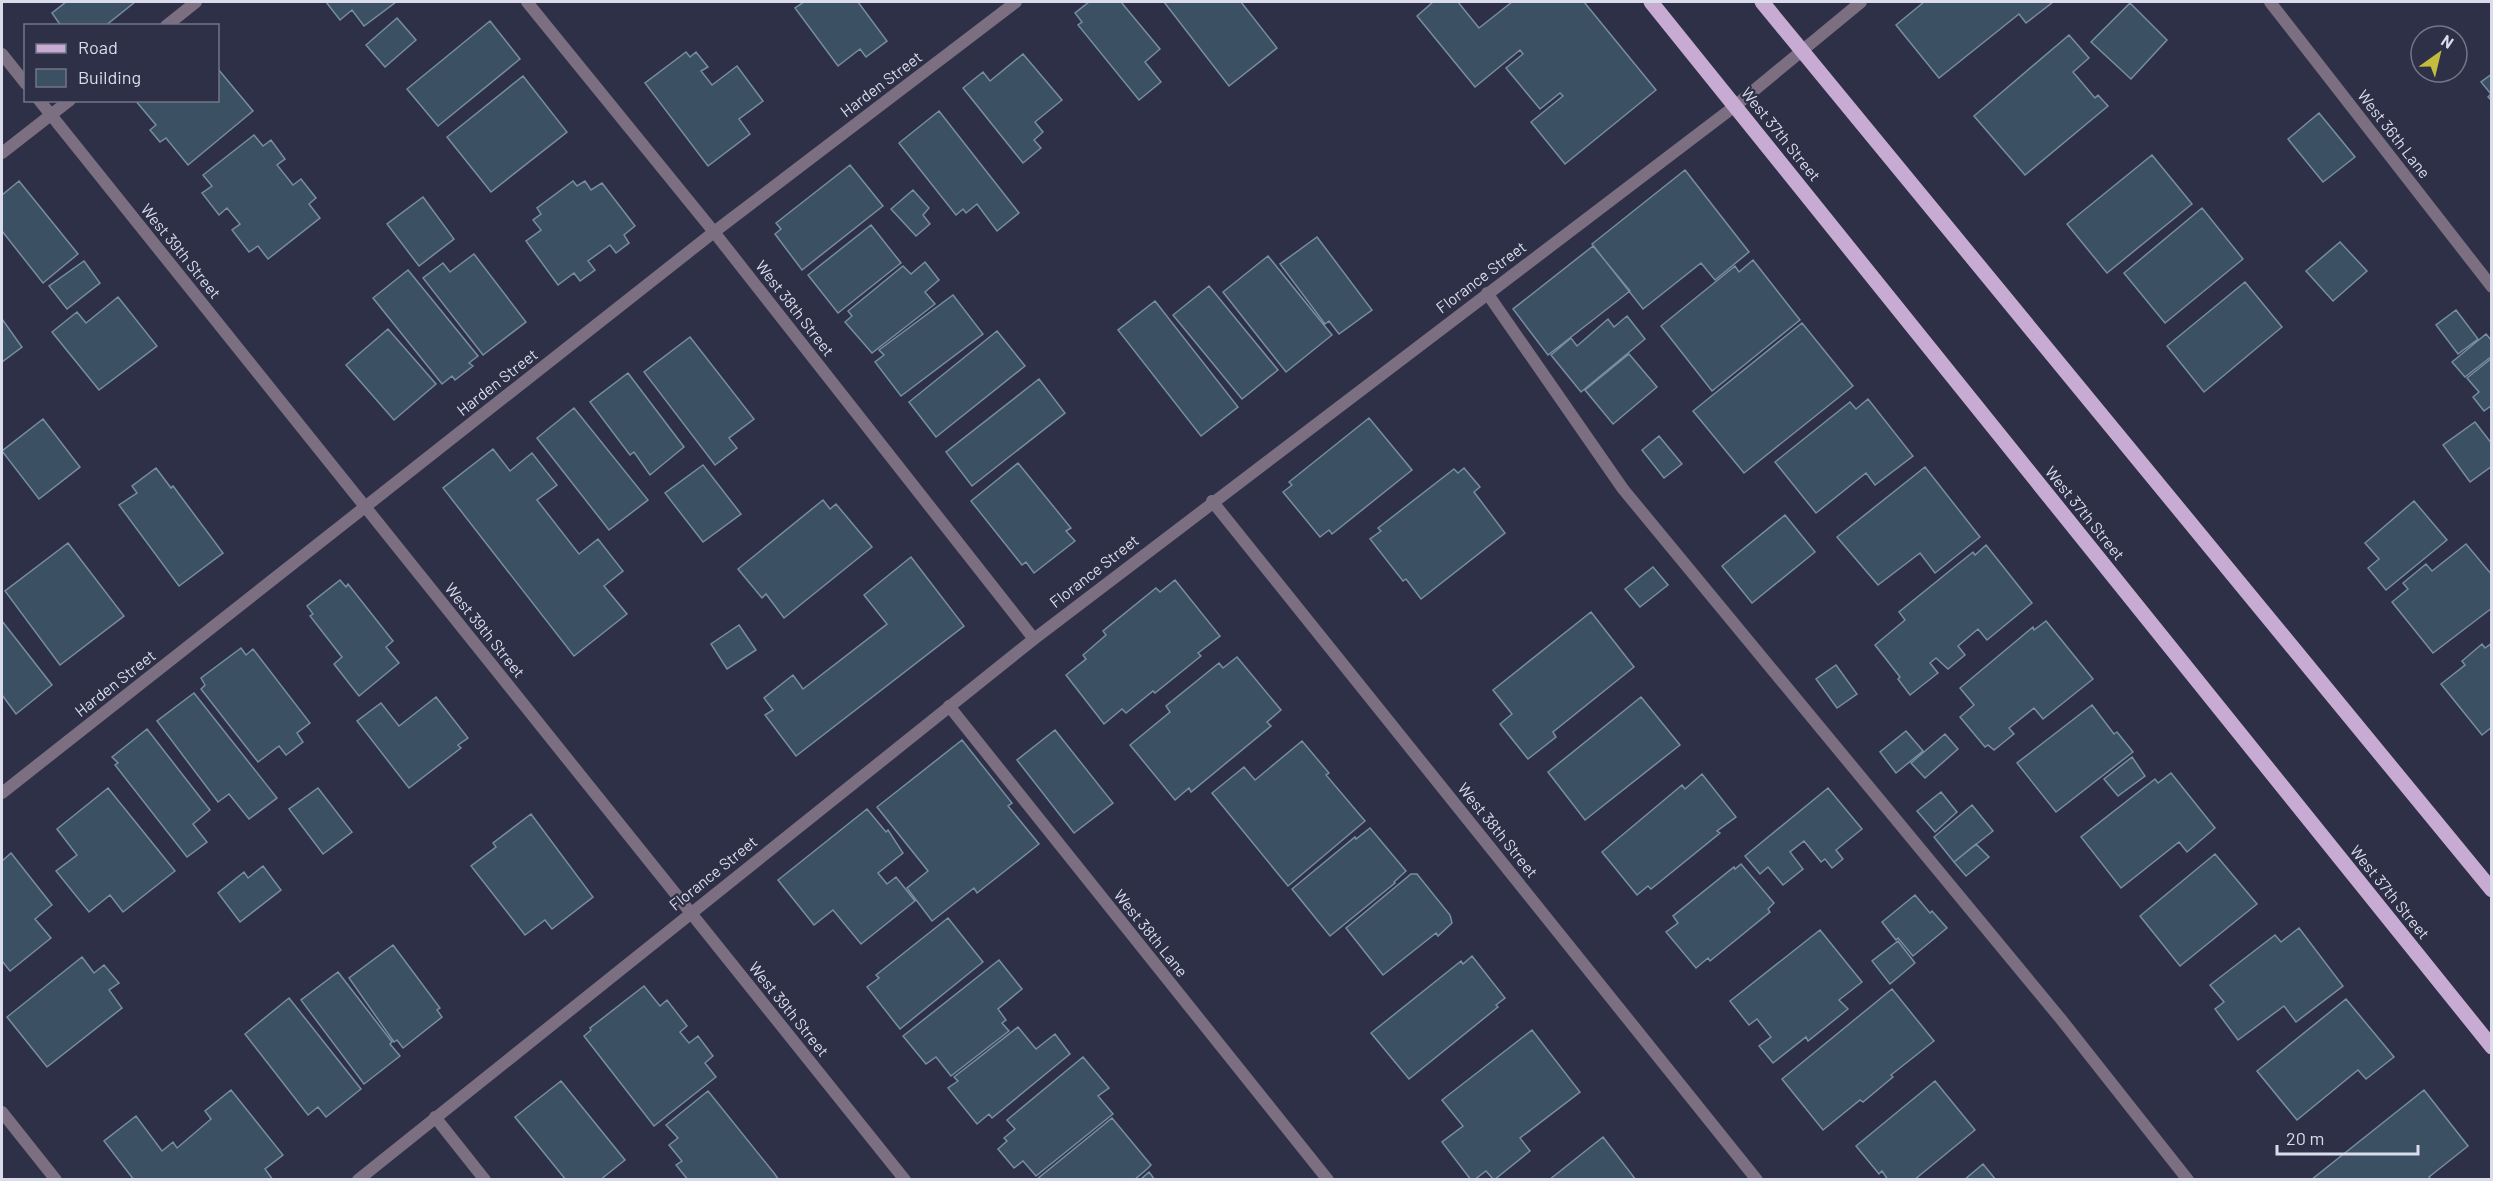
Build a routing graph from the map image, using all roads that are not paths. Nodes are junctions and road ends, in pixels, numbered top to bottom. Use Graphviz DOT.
graph roads {
  1 [pos="196,2"];
  2 [pos="527,2"];
  3 [pos="1016,2"];
  4 [pos="1651,2"];
  5 [pos="1762,2"];
  6 [pos="1861,2"];
  7 [pos="2270,2"];
  8 [pos="168,24"];
  9 [pos="1802,51"];
  10 [pos="2,54"];
  11 [pos="24,82"];
  12 [pos="40,102"];
  13 [pos="68,102"];
  14 [pos="1735,106"];
  15 [pos="51,116"];
  16 [pos="2,153"];
  17 [pos="714,232"];
  18 [pos="2492,287"];
  19 [pos="1487,293"];
  20 [pos="1212,501"];
  21 [pos="365,507"];
  22 [pos="1034,639"];
  23 [pos="949,706"];
  24 [pos="2,794"];
  25 [pos="2492,890"];
  26 [pos="690,912"];
  27 [pos="2492,1047"];
  28 [pos="2,1112"];
  29 [pos="435,1117"];
  30 [pos="56,1179"];
  31 [pos="358,1179"];
  32 [pos="485,1179"];
  33 [pos="905,1179"];
  34 [pos="1328,1179"];
  35 [pos="1757,1179"];
  36 [pos="2188,1179"];
  1 -- 8 [label="street"];
  2 -- 17 [label="street, West 38th Street"];
  3 -- 17 [label="street, Harden Street"];
  4 -- 14 [label="main road, West 37th Street"];
  5 -- 9 [label="main road"];
  6 -- 9 [label="street, Florance Street"];
  7 -- 18 [label="street, West 36th Lane"];
  9 -- 14 [label="street, Florance Street"];
  9 -- 25 [label="main road"];
  10 -- 11 [label="street"];
  12 -- 15 [label="street, West 39th Street"];
  13 -- 15 [label="street"];
  14 -- 19 [label="street, Florance Street"];
  14 -- 27 [label="main road, West 37th Street"];
  15 -- 16 [label="street"];
  15 -- 21 [label="street, West 39th Street"];
  17 -- 21 [label="street, Harden Street"];
  17 -- 22 [label="street, West 38th Street"];
  19 -- 20 [label="street, Florance Street"];
  19 -- 36 [label="street"];
  20 -- 22 [label="street, Florance Street"];
  20 -- 35 [label="street, West 38th Street"];
  21 -- 24 [label="street, Harden Street"];
  21 -- 26 [label="street, West 39th Street"];
  22 -- 23 [label="street, Florance Street"];
  23 -- 26 [label="street, Florance Street"];
  23 -- 34 [label="street, West 38th Lane"];
  26 -- 29 [label="street, Florance Street"];
  26 -- 33 [label="street, West 39th Street"];
  28 -- 30 [label="street"];
  29 -- 31 [label="street, Florance Street"];
  29 -- 32 [label="street"];
}
